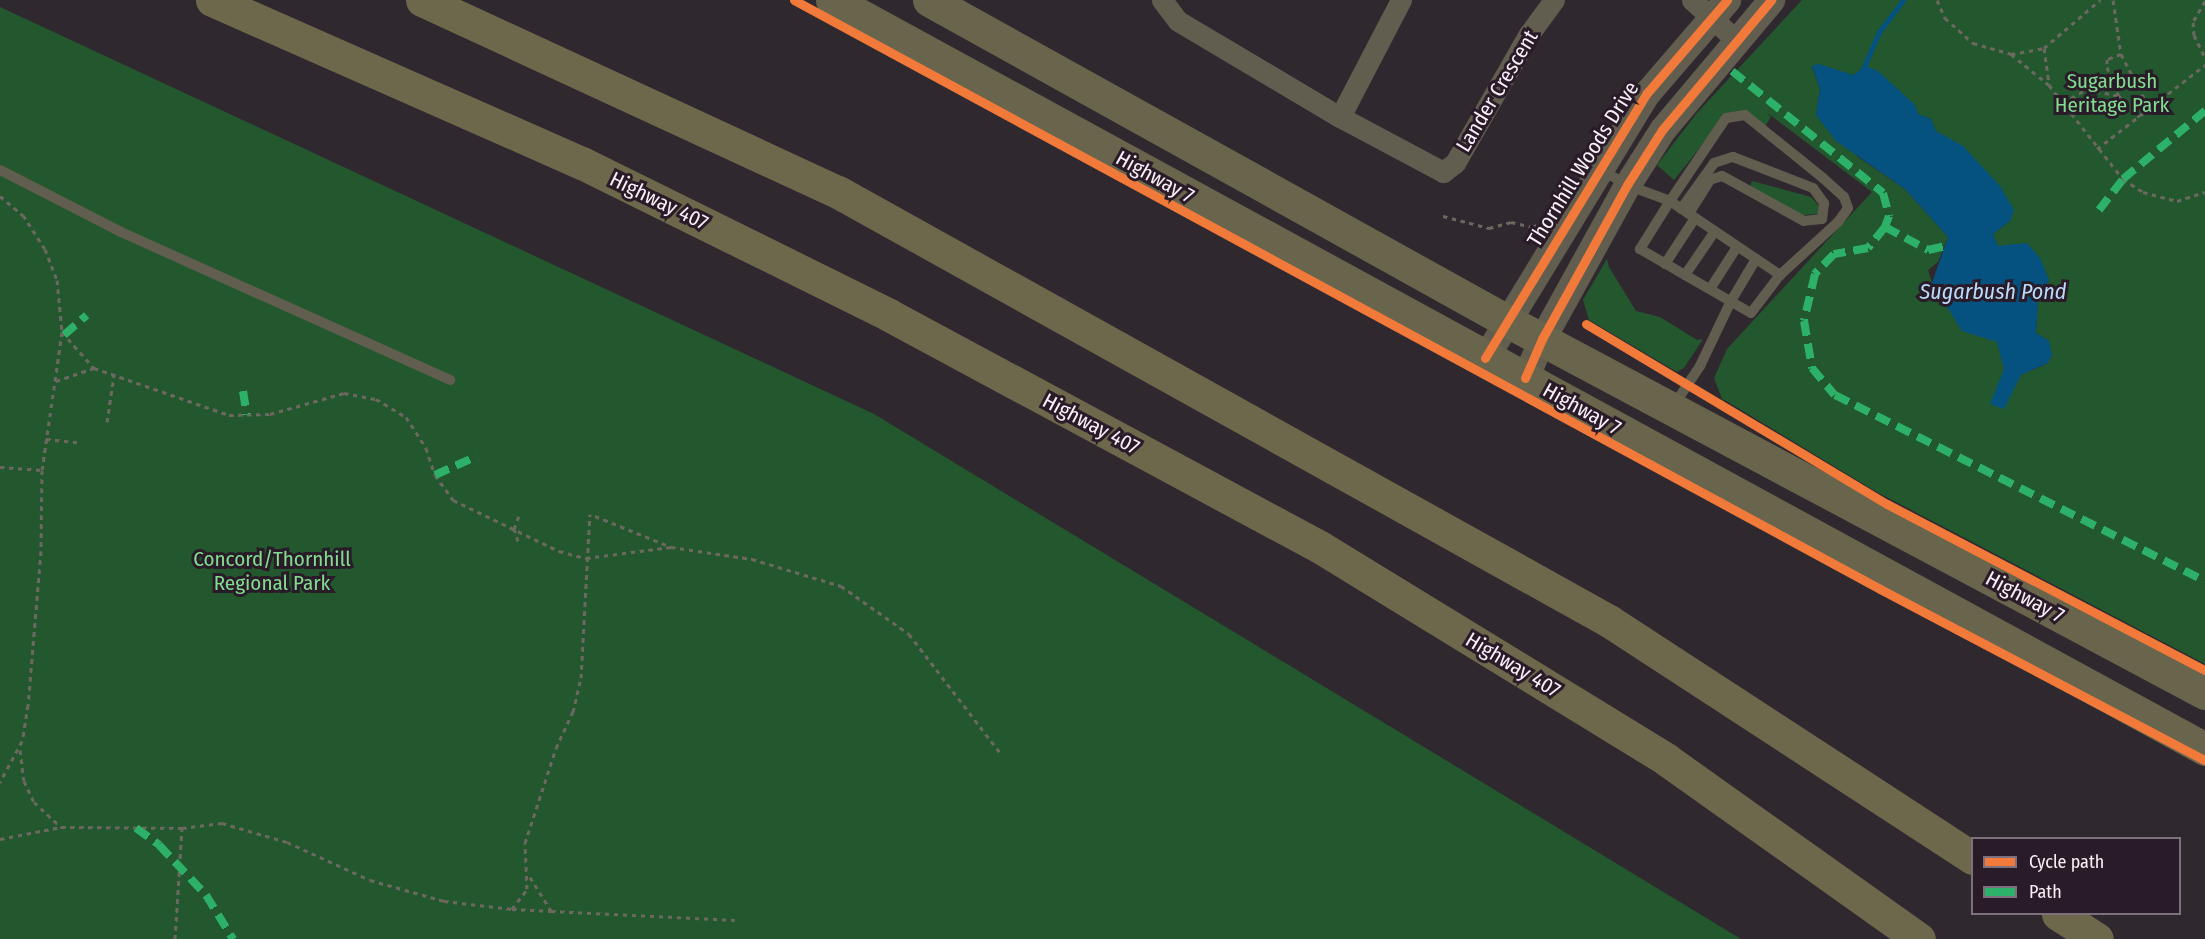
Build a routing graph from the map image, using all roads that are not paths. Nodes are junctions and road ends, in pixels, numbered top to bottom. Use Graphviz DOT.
graph roads {
  1 [pos="212,0"];
  2 [pos="422,0"];
  3 [pos="832,0"];
  4 [pos="928,0"];
  5 [pos="1162,0"];
  6 [pos="1401,0"];
  7 [pos="1554,0"];
  8 [pos="1771,0"];
  9 [pos="1710,6"];
  10 [pos="1736,40"];
  11 [pos="1340,117"];
  12 [pos="1599,168"];
  13 [pos="0,170"];
  14 [pos="1627,185"];
  15 [pos="1670,201"];
  16 [pos="1688,214"];
  17 [pos="1715,231"];
  18 [pos="1737,247"];
  19 [pos="1756,259"];
  20 [pos="1665,264"];
  21 [pos="1686,275"];
  22 [pos="1780,275"];
  23 [pos="1710,289"];
  24 [pos="1731,301"];
  25 [pos="1508,321"];
  26 [pos="1542,339"];
  27 [pos="1485,358"];
  28 [pos="1525,378"];
  29 [pos="450,380"];
  30 [pos="1672,408"];
  31 [pos="2205,693"];
  32 [pos="2205,749"];
  33 [pos="1971,857"];
  34 [pos="2060,915"];
  35 [pos="1910,934"];
  36 [pos="2097,939"];
  1 -- 35 [label="highway, Highway 407"];
  2 -- 33 [label="highway"];
  3 -- 27 [label="main road, Highway 7"];
  4 -- 25 [label="main road, Highway 7"];
  5 -- 11 [label="street, Lander Crescent"];
  6 -- 11 [label="street"];
  7 -- 11 [label="street, Lander Crescent"];
  8 -- 10 [label="street"];
  9 -- 10 [label="street"];
  9 -- 12 [label="street, Thornhill Woods Drive"];
  10 -- 14 [label="street"];
  12 -- 14 [label="lane"];
  12 -- 25 [label="street, Thornhill Woods Drive"];
  13 -- 29 [label="lane"];
  14 -- 15 [label="lane"];
  14 -- 26 [label="street"];
  15 -- 16 [label="lane"];
  15 -- 20 [label="lane"];
  15 -- 22 [label="lane"];
  16 -- 16 [label="lane"];
  16 -- 17 [label="lane"];
  16 -- 20 [label="lane"];
  17 -- 18 [label="lane"];
  17 -- 21 [label="lane"];
  18 -- 19 [label="lane"];
  18 -- 23 [label="lane"];
  19 -- 22 [label="lane"];
  19 -- 24 [label="lane"];
  20 -- 21 [label="lane"];
  21 -- 23 [label="lane"];
  22 -- 24 [label="lane"];
  23 -- 24 [label="lane"];
  24 -- 30 [label="lane"];
  25 -- 26 [label="main road, Highway 7"];
  25 -- 27 [label="street, Thornhill Woods Drive"];
  26 -- 28 [label="street"];
  26 -- 30 [label="main road, Highway 7"];
  27 -- 28 [label="main road, Highway 7"];
  28 -- 32 [label="main road, Highway 7"];
  30 -- 31 [label="main road, Highway 7"];
  34 -- 36 [label="highway"];
}
